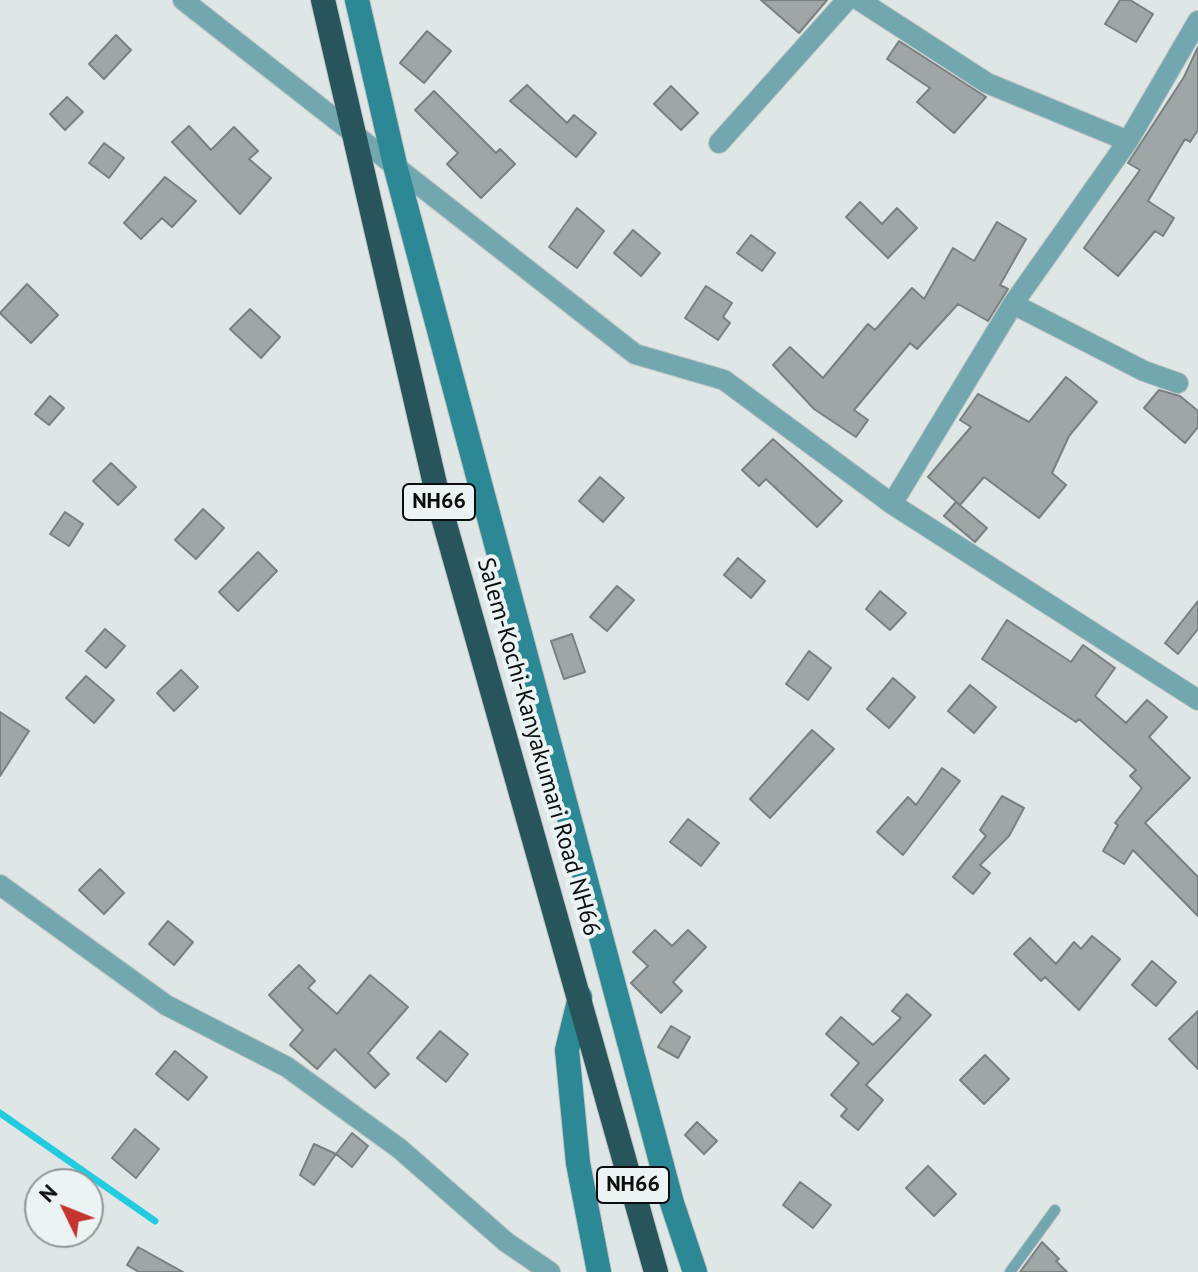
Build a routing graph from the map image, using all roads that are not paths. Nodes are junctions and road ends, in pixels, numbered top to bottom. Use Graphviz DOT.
graph roads {
  1 [pos="183,0"];
  2 [pos="323,0"];
  3 [pos="357,0"];
  4 [pos="847,0"];
  5 [pos="859,0"];
  6 [pos="1198,21"];
  7 [pos="353,136"];
  8 [pos="1128,141"];
  9 [pos="719,143"];
  10 [pos="396,169"];
  11 [pos="1013,304"];
  12 [pos="1178,383"];
  13 [pos="892,504"];
  14 [pos="1198,700"];
  15 [pos="0,885"];
  16 [pos="580,997"];
  17 [pos="1055,1210"];
  18 [pos="550,1272"];
  19 [pos="599,1272"];
  20 [pos="656,1272"];
  21 [pos="695,1272"];
  22 [pos="1010,1272"];
  1 -- 7 [label="street"];
  2 -- 7 [label="highway, Salem-Kochi-Kanyakumari Road NH66 / NH66"];
  3 -- 10 [label="street"];
  4 -- 9 [label="street"];
  5 -- 8 [label="street"];
  6 -- 8 [label="street"];
  7 -- 10 [label="street"];
  7 -- 16 [label="highway, Salem-Kochi-Kanyakumari Road NH66 / NH66"];
  8 -- 11 [label="street"];
  10 -- 13 [label="street"];
  10 -- 21 [label="street"];
  11 -- 12 [label="street"];
  11 -- 13 [label="street"];
  13 -- 14 [label="street"];
  15 -- 18 [label="street"];
  16 -- 19 [label="street"];
  16 -- 20 [label="highway, Salem-Kochi-Kanyakumari Road NH66 / NH66"];
  17 -- 22 [label="lane"];
}
